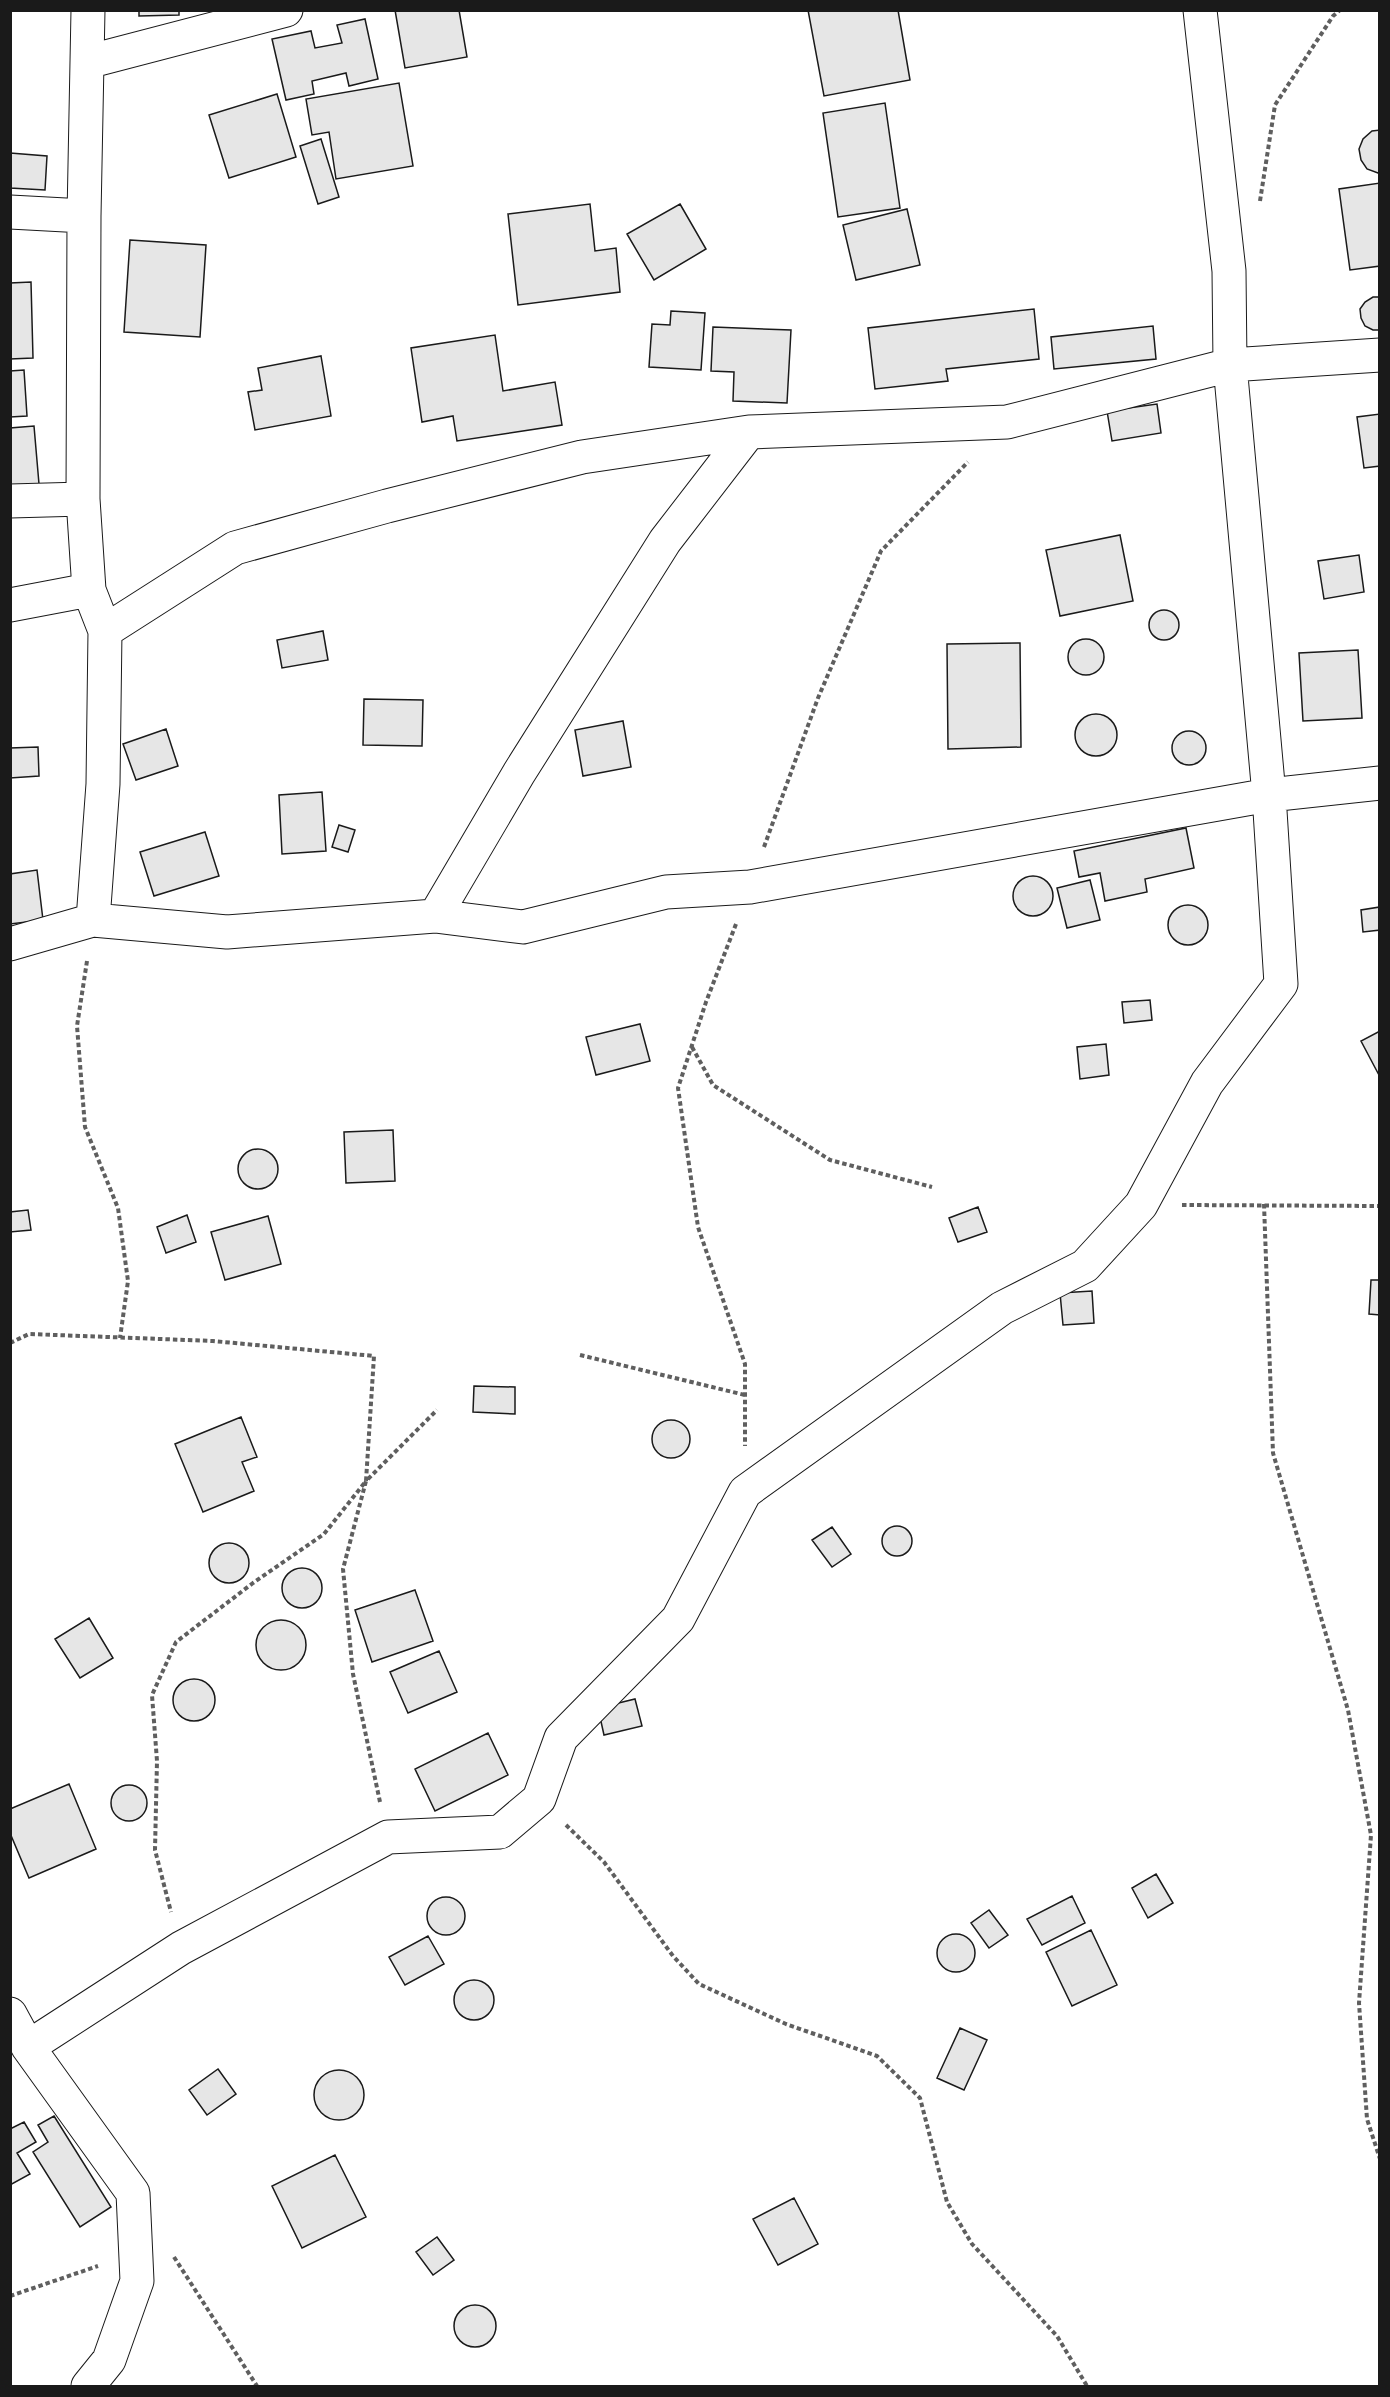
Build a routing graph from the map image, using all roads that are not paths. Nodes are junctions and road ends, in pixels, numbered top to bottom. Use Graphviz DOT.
graph roads {
  1 [pos="88,10"];
  2 [pos="286,10"];
  3 [pos="1200,10"];
  4 [pos="87,62"];
  5 [pos="10,212"];
  6 [pos="84,216"];
  7 [pos="1380,355"];
  8 [pos="1230,365"];
  9 [pos="749,432"];
  10 [pos="83,499"];
  11 [pos="10,501"];
  12 [pos="88,590"];
  13 [pos="10,605"];
  14 [pos="105,631"];
  15 [pos="1380,783"];
  16 [pos="1269,795"];
  17 [pos="435,916"];
  18 [pos="93,920"];
  19 [pos="10,944"];
  20 [pos="10,2014"];
  21 [pos="28,2047"];
  22 [pos="88,2386"];
  1 -- 4 [label="street"];
  2 -- 4 [label="street"];
  3 -- 8 [label="street"];
  4 -- 6 [label="street"];
  5 -- 6 [label="street"];
  6 -- 10 [label="street"];
  7 -- 8 [label="street"];
  8 -- 9 [label="street"];
  8 -- 16 [label="street"];
  9 -- 14 [label="street"];
  9 -- 17 [label="street"];
  10 -- 11 [label="street"];
  10 -- 12 [label="street"];
  12 -- 13 [label="street"];
  12 -- 14 [label="street"];
  14 -- 18 [label="street"];
  15 -- 16 [label="street"];
  16 -- 17 [label="street"];
  16 -- 21 [label="street"];
  17 -- 18 [label="street"];
  18 -- 19 [label="street"];
  20 -- 21 [label="street"];
  21 -- 22 [label="street"];
}
